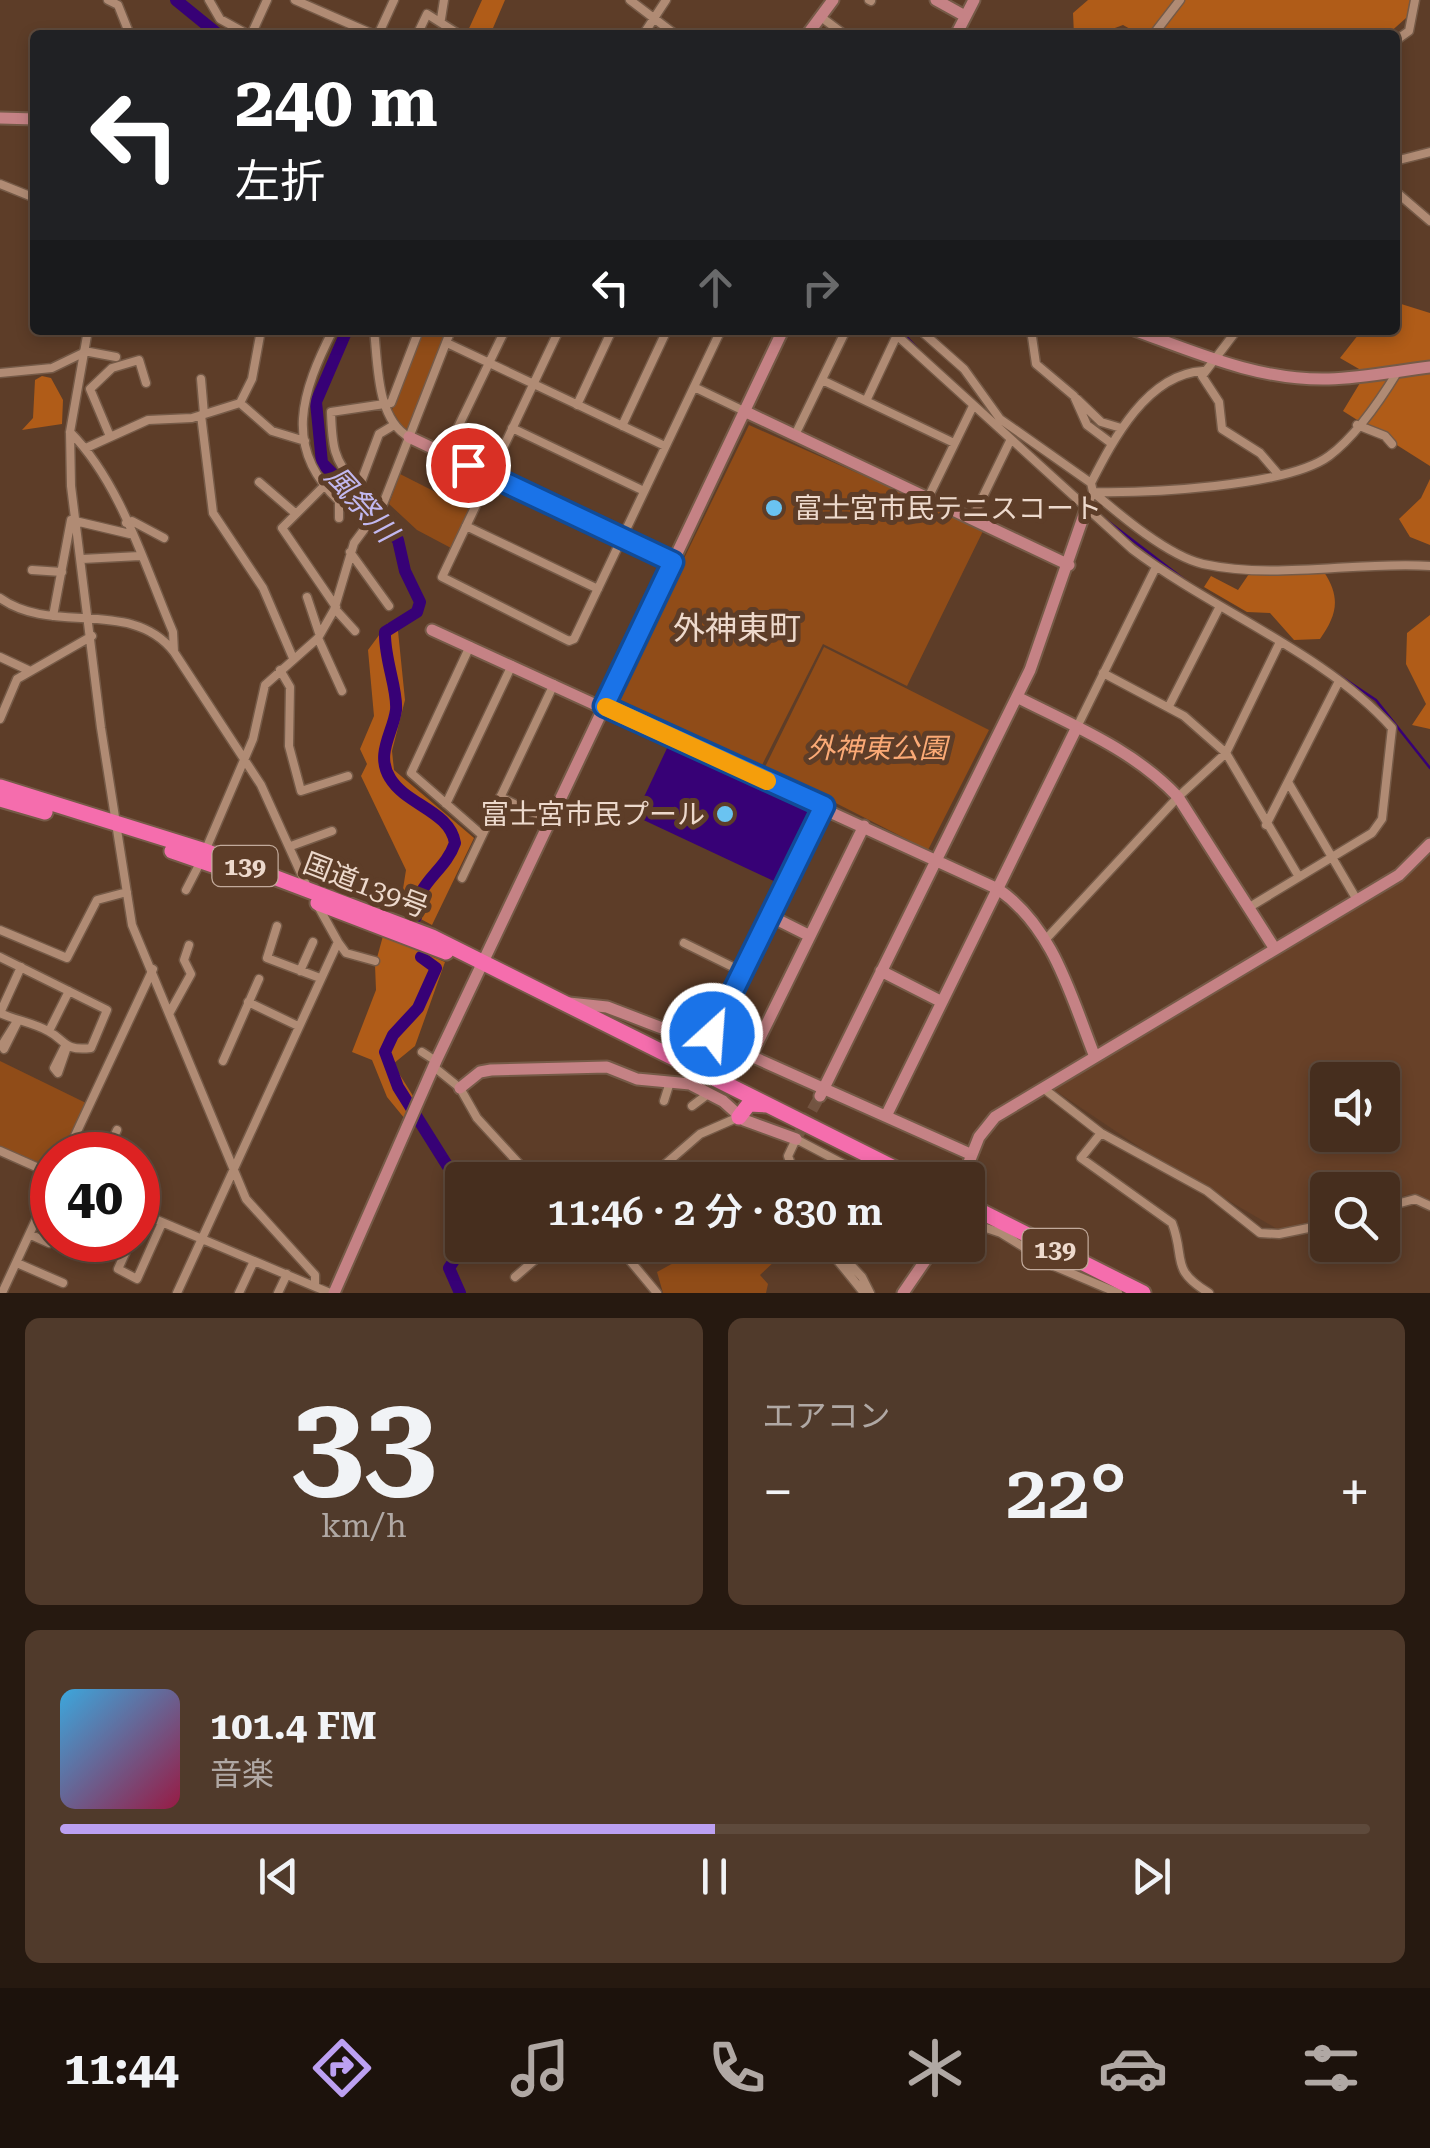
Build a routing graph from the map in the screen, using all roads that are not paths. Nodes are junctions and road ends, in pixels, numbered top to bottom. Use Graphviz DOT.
graph roads {
  1 [pos="108,0"];
  2 [pos="209,0"];
  3 [pos="267,0"];
  4 [pos="295,0"];
  5 [pos="328,0"];
  6 [pos="394,0"];
  7 [pos="444,0"];
  8 [pos="630,0"];
  9 [pos="666,0"];
  10 [pos="936,0"];
  11 [pos="974,0"];
  12 [pos="1180,0"];
  13 [pos="1416,0"];
  14 [pos="829,2"];
  15 [pos="323,12"];
  16 [pos="966,16"];
  17 [pos="821,17"];
  18 [pos="657,18"];
  19 [pos="440,19"];
  20 [pos="128,30"];
  21 [pos="240,30"];
  22 [pos="252,30"];
  23 [pos="364,30"];
  24 [pos="379,30"];
  25 [pos="419,30"];
  26 [pos="454,30"];
  27 [pos="647,30"];
  28 [pos="670,30"];
  29 [pos="811,30"];
  30 [pos="839,30"];
  31 [pos="959,30"];
  32 [pos="1156,30"];
  33 [pos="1400,37"];
  34 [pos="0,118"];
  35 [pos="30,119"];
  36 [pos="1430,152"];
  37 [pos="1400,160"];
  38 [pos="0,184"];
  39 [pos="1400,195"];
  40 [pos="30,196"];
  41 [pos="1430,221"];
  42 [pos="87,335"];
  43 [pos="260,335"];
  44 [pos="331,335"];
  45 [pos="375,335"];
  46 [pos="418,335"];
  47 [pos="450,335"];
  48 [pos="502,335"];
  49 [pos="557,335"];
  50 [pos="610,335"];
  51 [pos="665,335"];
  52 [pos="718,335"];
  53 [pos="781,335"];
  54 [pos="844,335"];
  55 [pos="893,335"];
  56 [pos="896,335"];
  57 [pos="926,335"];
  58 [pos="1030,335"];
  59 [pos="1148,335"];
  60 [pos="1232,335"];
  61 [pos="446,343"];
  62 [pos="83,352"];
  63 [pos="116,356"];
  64 [pos="1214,359"];
  65 [pos="489,363"];
  66 [pos="1430,368"];
  67 [pos="1203,371"];
  68 [pos="1398,371"];
  69 [pos="0,373"];
  70 [pos="201,379"];
  71 [pos="822,380"];
  72 [pos="146,383"];
  73 [pos="533,384"];
  74 [pos="694,387"];
  75 [pos="1074,396"];
  76 [pos="866,401"];
  77 [pos="240,402"];
  78 [pos="578,405"];
  79 [pos="386,406"];
  80 [pos="972,406"];
  81 [pos="744,411"];
  82 [pos="202,414"];
  83 [pos="1358,425"];
  84 [pos="394,426"];
  85 [pos="622,426"];
  86 [pos="512,428"];
  87 [pos="1121,428"];
  88 [pos="70,432"];
  89 [pos="109,434"];
  90 [pos="796,435"];
  91 [pos="409,437"];
  92 [pos="305,441"];
  93 [pos="1010,441"];
  94 [pos="954,443"];
  95 [pos="1112,443"];
  96 [pos="1392,444"];
  97 [pos="665,446"];
  98 [pos="86,448"];
  99 [pos="446,454"];
  100 [pos="490,475"];
  101 [pos="1279,475"];
  102 [pos="259,482"];
  103 [pos="323,487"];
  104 [pos="1092,488"];
  105 [pos="644,490"];
  106 [pos="928,498"];
  107 [pos="1086,509"];
  108 [pos="294,512"];
  109 [pos="339,518"];
  110 [pos="972,519"];
  111 [pos="76,522"];
  112 [pos="126,523"];
  113 [pos="466,526"];
  114 [pos="130,534"];
  115 [pos="164,538"];
  116 [pos="622,538"];
  117 [pos="350,552"];
  118 [pos="140,556"];
  119 [pos="82,559"];
  120 [pos="673,562"];
  121 [pos="1069,565"];
  122 [pos="1430,566"];
  123 [pos="1156,567"];
  124 [pos="32,570"];
  125 [pos="62,572"];
  126 [pos="598,589"];
  127 [pos="307,597"];
  128 [pos="0,598"];
  129 [pos="388,606"];
  130 [pos="335,608"];
  131 [pos="1219,608"];
  132 [pos="53,616"];
  133 [pos="90,619"];
  134 [pos="432,630"];
  135 [pos="355,631"];
  136 [pos="92,636"];
  137 [pos="319,636"];
  138 [pos="1278,644"];
  139 [pos="470,646"];
  140 [pos="174,652"];
  141 [pos="0,657"];
  142 [pos="292,658"];
  143 [pos="512,665"];
  144 [pos="28,670"];
  145 [pos="280,670"];
  146 [pos="1104,673"];
  147 [pos="1339,681"];
  148 [pos="554,684"];
  149 [pos="342,691"];
  150 [pos="1017,697"];
  151 [pos="604,706"];
  152 [pos="1169,706"];
  153 [pos="0,719"];
  154 [pos="1076,728"];
  155 [pos="1226,753"];
  156 [pos="246,760"];
  157 [pos="348,776"];
  158 [pos="1288,782"];
  159 [pos="0,787"];
  160 [pos="500,797"];
  161 [pos="1178,797"];
  162 [pos="0,799"];
  163 [pos="446,804"];
  164 [pos="824,806"];
  165 [pos="550,821"];
  166 [pos="1266,825"];
  167 [pos="864,826"];
  168 [pos="117,829"];
  169 [pos="332,831"];
  170 [pos="482,835"];
  171 [pos="291,846"];
  172 [pos="1429,849"];
  173 [pos="203,856"];
  174 [pos="1332,857"];
  175 [pos="935,860"];
  176 [pos="1299,877"];
  177 [pos="462,878"];
  178 [pos="998,889"];
  179 [pos="186,890"];
  180 [pos="128,892"];
  181 [pos="312,896"];
  182 [pos="1357,900"];
  183 [pos="1248,908"];
  184 [pos="770,916"];
  185 [pos="277,926"];
  186 [pos="0,930"];
  187 [pos="810,936"];
  188 [pos="1046,939"];
  189 [pos="313,942"];
  190 [pos="338,942"];
  191 [pos="684,944"];
  192 [pos="188,946"];
  193 [pos="1274,950"];
  194 [pos="0,957"];
  195 [pos="374,960"];
  196 [pos="483,964"];
  197 [pos="21,967"];
  198 [pos="152,969"];
  199 [pos="300,971"];
  200 [pos="881,971"];
  201 [pos="743,972"];
  202 [pos="320,978"];
  203 [pos="258,979"];
  204 [pos="70,991"];
  205 [pos="248,1002"];
  206 [pos="942,1002"];
  207 [pos="569,1003"];
  208 [pos="170,1012"];
  209 [pos="0,1013"];
  210 [pos="298,1026"];
  211 [pos="49,1031"];
  212 [pos="712,1034"];
  213 [pos="422,1052"];
  214 [pos="751,1056"];
  215 [pos="1095,1058"];
  216 [pos="223,1061"];
  217 [pos="435,1064"];
  218 [pos="698,1067"];
  219 [pos="670,1082"];
  220 [pos="460,1088"];
  221 [pos="1043,1088"];
  222 [pos="822,1092"];
  223 [pos="708,1094"];
  224 [pos="664,1101"];
  225 [pos="692,1106"];
  226 [pos="771,1106"];
  227 [pos="886,1116"];
  228 [pos="739,1117"];
  229 [pos="77,1132"];
  230 [pos="1101,1133"];
  231 [pos="796,1139"];
  232 [pos="0,1151"];
  233 [pos="970,1154"];
  234 [pos="517,1162"];
  235 [pos="668,1162"];
  236 [pos="790,1162"];
  237 [pos="840,1162"];
  238 [pos="882,1162"];
  239 [pos="968,1162"];
  240 [pos="30,1164"];
  241 [pos="234,1173"];
  242 [pos="1400,1203"];
  243 [pos="1430,1206"];
  244 [pos="985,1214"];
  245 [pos="162,1223"];
  246 [pos="160,1227"];
  247 [pos="985,1228"];
  248 [pos="1310,1228"];
  249 [pos="30,1235"];
  250 [pos="200,1238"];
  251 [pos="254,1261"];
  252 [pos="121,1262"];
  253 [pos="144,1262"];
  254 [pos="532,1262"];
  255 [pos="631,1262"];
  256 [pos="846,1262"];
  257 [pos="924,1262"];
  258 [pos="17,1263"];
  259 [pos="0,1270"];
  260 [pos="287,1274"];
  261 [pos="11,1275"];
  262 [pos="515,1277"];
  263 [pos="1096,1282"];
  264 [pos="63,1284"];
  265 [pos="315,1285"];
  266 [pos="2,1293"];
  267 [pos="177,1293"];
  268 [pos="239,1293"];
  269 [pos="278,1293"];
  270 [pos="332,1293"];
  271 [pos="657,1293"];
  272 [pos="867,1293"];
  273 [pos="903,1293"];
  274 [pos="1098,1293"];
  275 [pos="1118,1293"];
  276 [pos="1143,1293"];
  277 [pos="1209,1293"];
  1 -- 20 [label="street"];
  2 -- 21 [label="street"];
  3 -- 22 [label="street"];
  4 -- 15 [label="street"];
  5 -- 15 [label="street"];
  6 -- 24 [label="street"];
  7 -- 19 [label="street"];
  8 -- 18 [label="street"];
  9 -- 18 [label="street"];
  10 -- 16 [label="street"];
  11 -- 16 [label="street"];
  12 -- 32 [label="street"];
  13 -- 33 [label="street"];
  14 -- 17 [label="street"];
  15 -- 23 [label="street"];
  16 -- 31 [label="street"];
  17 -- 29 [label="street"];
  17 -- 30 [label="street"];
  18 -- 27 [label="street"];
  18 -- 28 [label="street"];
  19 -- 25 [label="street"];
  19 -- 26 [label="street"];
  34 -- 35 [label="street"];
  36 -- 37 [label="street"];
  38 -- 40 [label="street"];
  39 -- 41 [label="street"];
  42 -- 62 [label="street"];
  43 -- 77 [label="street"];
  44 -- 92 [label="street"];
  45 -- 79 [label="street"];
  46 -- 79 [label="street"];
  47 -- 61 [label="street"];
  48 -- 65 [label="street"];
  49 -- 73 [label="street"];
  50 -- 78 [label="street"];
  51 -- 85 [label="street"];
  52 -- 74 [label="street"];
  53 -- 81 [label="street"];
  54 -- 71 [label="street"];
  55 -- 76 [label="street"];
  56 -- 80 [label="street"];
  57 -- 104 [label="street"];
  58 -- 75 [label="street"];
  59 -- 64 [label="street"];
  60 -- 64 [label="street"];
  61 -- 65 [label="street"];
  61 -- 91 [label="street"];
  62 -- 63 [label="street"];
  62 -- 69 [label="street"];
  62 -- 88 [label="street"];
  64 -- 67 [label="street"];
  64 -- 68 [label="street"];
  65 -- 73 [label="street"];
  65 -- 99 [label="street"];
  66 -- 68 [label="street"];
  67 -- 87 [label="street"];
  67 -- 101 [label="street"];
  68 -- 83 [label="street"];
  70 -- 82 [label="street"];
  71 -- 76 [label="street"];
  71 -- 90 [label="street"];
  72 -- 89 [label="street"];
  73 -- 78 [label="street"];
  73 -- 86 [label="street"];
  74 -- 81 [label="street"];
  74 -- 97 [label="street"];
  75 -- 87 [label="street"];
  75 -- 95 [label="street"];
  76 -- 94 [label="street"];
  77 -- 82 [label="street"];
  77 -- 92 [label="street"];
  78 -- 85 [label="street"];
  79 -- 84 [label="street"];
  79 -- 84 [label="street"];
  80 -- 93 [label="street"];
  80 -- 94 [label="street"];
  81 -- 90 [label="street"];
  81 -- 120 [label="street"];
  82 -- 89 [label="street"];
  82 -- 142 [label="street"];
  83 -- 96 [label="street"];
  83 -- 101 [label="street"];
  84 -- 91 [label="street"];
  85 -- 97 [label="street"];
  86 -- 100 [label="street"];
  86 -- 105 [label="street"];
  87 -- 95 [label="street"];
  88 -- 98 [label="street"];
  88 -- 111 [label="street"];
  89 -- 98 [label="street"];
  90 -- 106 [label="street"];
  91 -- 99 [label="street"];
  91 -- 117 [label="street"];
  92 -- 103 [label="street"];
  93 -- 107 [label="street"];
  93 -- 110 [label="street"];
  94 -- 106 [label="street"];
  95 -- 104 [label="street"];
  97 -- 105 [label="street"];
  98 -- 112 [label="street"];
  99 -- 100 [label="street"];
  100 -- 113 [label="street"];
  100 -- 116 [label="street"];
  101 -- 104 [label="street"];
  102 -- 108 [label="street"];
  103 -- 108 [label="street"];
  103 -- 109 [label="street"];
  104 -- 107 [label="street"];
  104 -- 122 [label="street"];
  105 -- 116 [label="street"];
  106 -- 110 [label="street"];
  107 -- 121 [label="street"];
  107 -- 123 [label="street"];
  108 -- 130 [label="street"];
  110 -- 121 [label="street"];
  111 -- 114 [label="street"];
  111 -- 119 [label="street"];
  111 -- 125 [label="street"];
  112 -- 114 [label="street"];
  112 -- 115 [label="street"];
  113 -- 126 [label="street"];
  113 -- 126 [label="street"];
  114 -- 118 [label="street"];
  116 -- 120 [label="street"];
  116 -- 126 [label="street"];
  117 -- 129 [label="street"];
  117 -- 130 [label="street"];
  118 -- 119 [label="street"];
  118 -- 140 [label="street"];
  119 -- 133 [label="street"];
  120 -- 151 [label="street"];
  121 -- 150 [label="street"];
  123 -- 131 [label="street"];
  123 -- 146 [label="street"];
  124 -- 125 [label="street"];
  125 -- 132 [label="street"];
  127 -- 137 [label="street"];
  128 -- 132 [label="street"];
  130 -- 135 [label="street"];
  130 -- 137 [label="street"];
  131 -- 138 [label="street"];
  131 -- 152 [label="street"];
  132 -- 133 [label="street"];
  133 -- 136 [label="street"];
  133 -- 140 [label="street"];
  134 -- 139 [label="street"];
  136 -- 144 [label="street"];
  136 -- 168 [label="street"];
  137 -- 142 [label="street"];
  137 -- 149 [label="street"];
  138 -- 147 [label="street"];
  138 -- 155 [label="street"];
  139 -- 143 [label="street"];
  139 -- 163 [label="street"];
  140 -- 156 [label="street"];
  141 -- 144 [label="street"];
  142 -- 145 [label="street"];
  143 -- 148 [label="street"];
  143 -- 163 [label="street"];
  144 -- 153 [label="street"];
  145 -- 156 [label="street"];
  145 -- 157 [label="street"];
  146 -- 152 [label="street"];
  146 -- 154 [label="street"];
  147 -- 158 [label="street"];
  147 -- 174 [label="street"];
  148 -- 151 [label="street"];
  148 -- 160 [label="street"];
  150 -- 154 [label="street"];
  150 -- 175 [label="street"];
  151 -- 164 [label="street"];
  151 -- 165 [label="street"];
  152 -- 155 [label="street"];
  154 -- 161 [label="street"];
  154 -- 178 [label="street"];
  155 -- 161 [label="street"];
  155 -- 166 [label="street"];
  156 -- 171 [label="street"];
  156 -- 173 [label="street"];
  158 -- 166 [label="street"];
  158 -- 174 [label="street"];
  159 -- 168 [label="highway, 国道139号 / 139"];
  160 -- 165 [label="street"];
  160 -- 170 [label="street"];
  161 -- 183 [label="street"];
  161 -- 188 [label="street"];
  162 -- 168 [label="highway, 国道139号 / 139"];
  163 -- 170 [label="street"];
  164 -- 167 [label="street"];
  164 -- 184 [label="street"];
  165 -- 196 [label="street"];
  166 -- 176 [label="street"];
  167 -- 175 [label="street"];
  167 -- 187 [label="street"];
  168 -- 173 [label="highway, 国道139号 / 139"];
  168 -- 180 [label="street"];
  169 -- 171 [label="street"];
  170 -- 177 [label="street"];
  171 -- 181 [label="street"];
  172 -- 182 [label="street"];
  173 -- 179 [label="street"];
  173 -- 181 [label="highway, 国道139号 / 139"];
  174 -- 176 [label="street"];
  174 -- 182 [label="street"];
  175 -- 178 [label="street"];
  175 -- 200 [label="street"];
  176 -- 183 [label="street"];
  178 -- 188 [label="street"];
  178 -- 206 [label="street"];
  180 -- 186 [label="street"];
  180 -- 198 [label="street"];
  181 -- 190 [label="street"];
  181 -- 196 [label="highway, 国道139号 / 139"];
  182 -- 193 [label="street"];
  183 -- 193 [label="street"];
  184 -- 187 [label="street"];
  184 -- 201 [label="street"];
  185 -- 199 [label="street"];
  187 -- 214 [label="street"];
  188 -- 215 [label="street"];
  189 -- 199 [label="street"];
  190 -- 195 [label="street"];
  190 -- 202 [label="street"];
  191 -- 201 [label="street"];
  192 -- 208 [label="street"];
  193 -- 215 [label="street"];
  194 -- 197 [label="street"];
  196 -- 207 [label="highway, 国道139号 / 139"];
  196 -- 217 [label="street"];
  197 -- 204 [label="street"];
  197 -- 209 [label="street"];
  198 -- 208 [label="street"];
  198 -- 229 [label="street"];
  199 -- 202 [label="street"];
  200 -- 206 [label="street"];
  200 -- 222 [label="street"];
  201 -- 212 [label="street"];
  202 -- 210 [label="street"];
  203 -- 205 [label="street"];
  204 -- 211 [label="street"];
  204 -- 211 [label="street"];
  205 -- 210 [label="street"];
  205 -- 216 [label="street"];
  206 -- 227 [label="street"];
  207 -- 212 [label="street"];
  207 -- 218 [label="highway, 国道139号 / 139"];
  208 -- 241 [label="street"];
  209 -- 211 [label="street"];
  210 -- 241 [label="street"];
  212 -- 214 [label="street"];
  213 -- 217 [label="street"];
  214 -- 222 [label="street"];
  215 -- 221 [label="street"];
  217 -- 220 [label="street"];
  217 -- 270 [label="street"];
  218 -- 226 [label="highway, 139"];
  218 -- 228 [label="street"];
  219 -- 220 [label="street"];
  219 -- 223 [label="street"];
  219 -- 224 [label="street"];
  220 -- 234 [label="street"];
  221 -- 230 [label="street"];
  221 -- 233 [label="street"];
  222 -- 227 [label="street"];
  223 -- 225 [label="street"];
  223 -- 228 [label="street"];
  226 -- 228 [label="highway"];
  226 -- 238 [label="highway, 139"];
  227 -- 233 [label="street"];
  228 -- 231 [label="street"];
  228 -- 235 [label="street"];
  230 -- 248 [label="street"];
  230 -- 277 [label="street"];
  231 -- 236 [label="street"];
  231 -- 237 [label="street"];
  232 -- 240 [label="street"];
  233 -- 239 [label="street"];
  241 -- 250 [label="street"];
  241 -- 265 [label="street"];
  242 -- 243 [label="street"];
  244 -- 276 [label="highway, 139"];
  245 -- 246 [label="street"];
  245 -- 250 [label="street"];
  247 -- 263 [label="street"];
  249 -- 258 [label="street"];
  250 -- 251 [label="street"];
  250 -- 267 [label="street"];
  251 -- 260 [label="street"];
  251 -- 268 [label="street"];
  252 -- 253 [label="street"];
  254 -- 262 [label="street"];
  255 -- 271 [label="street"];
  256 -- 272 [label="street"];
  257 -- 273 [label="street"];
  258 -- 261 [label="street"];
  258 -- 264 [label="street"];
  259 -- 261 [label="street"];
  260 -- 265 [label="street"];
  260 -- 269 [label="street"];
  261 -- 266 [label="street"];
  263 -- 274 [label="street"];
  263 -- 275 [label="street"];
  265 -- 270 [label="street"];
}
